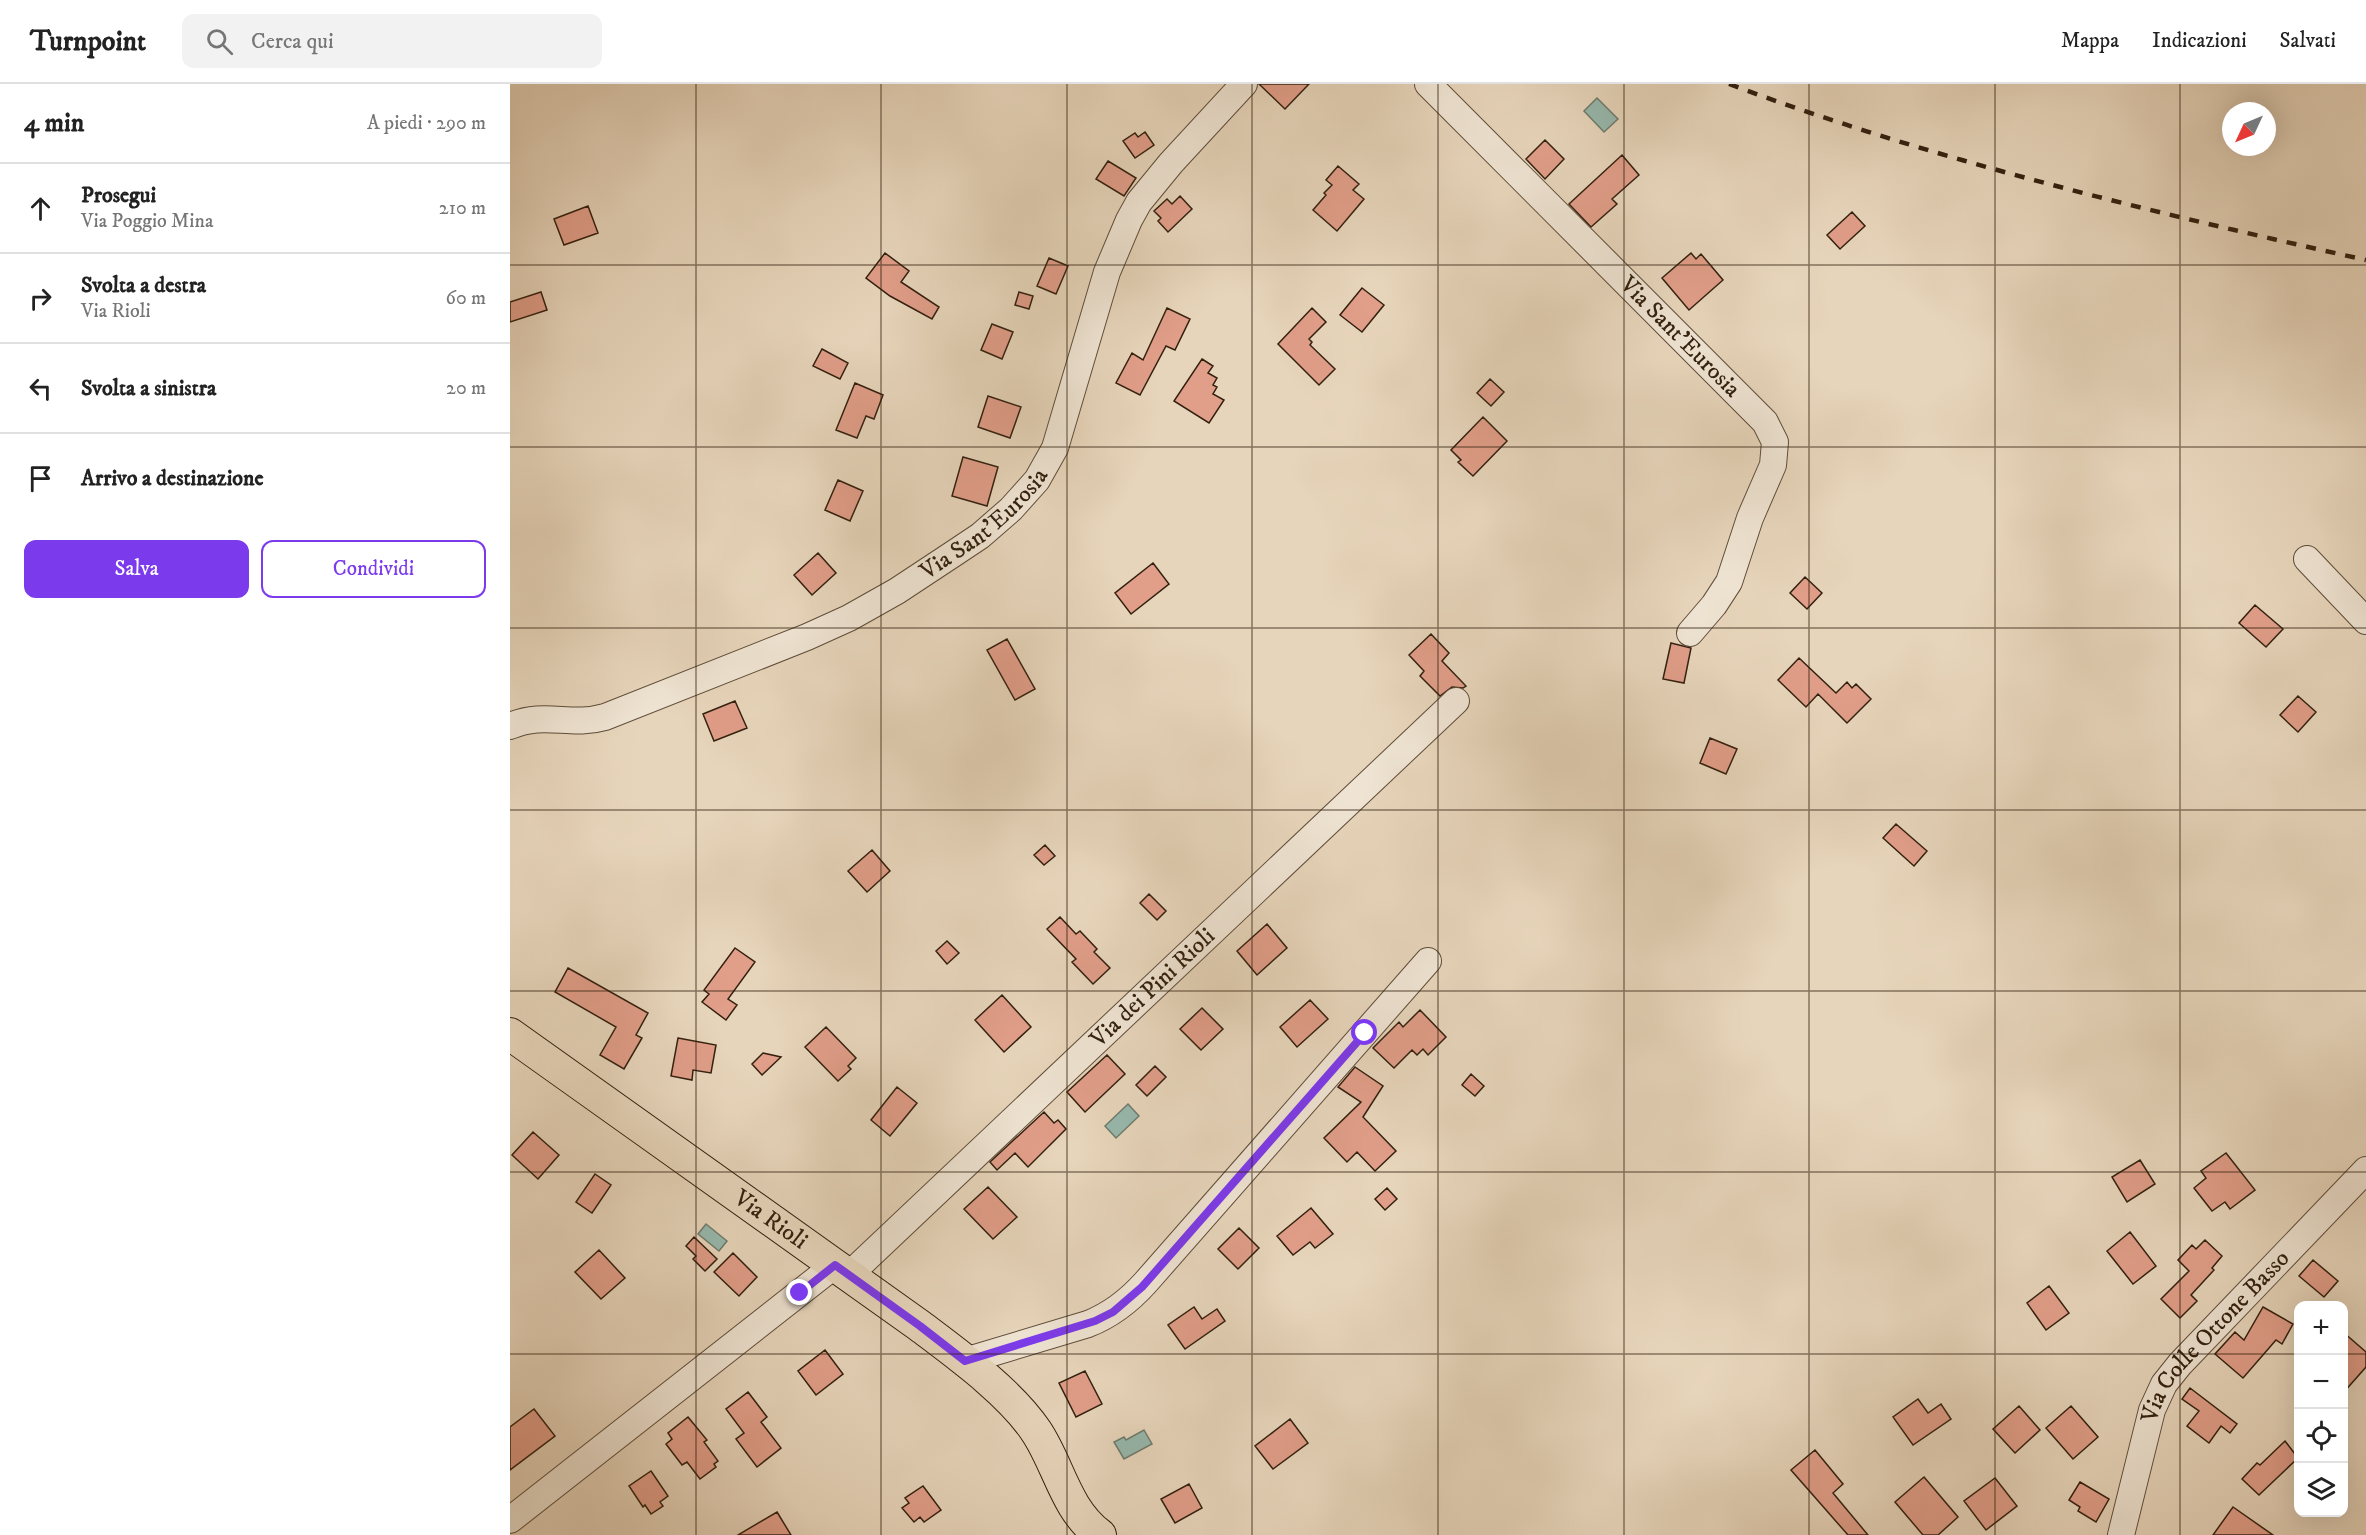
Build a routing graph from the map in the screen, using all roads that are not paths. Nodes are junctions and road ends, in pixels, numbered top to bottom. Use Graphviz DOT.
graph roads {
  1 [pos="1244,84"];
  2 [pos="1428,84"];
  3 [pos="2307,560"];
  4 [pos="2366,621"];
  5 [pos="1690,633"];
  6 [pos="1456,701"];
  7 [pos="510,726"];
  8 [pos="1428,961"];
  9 [pos="510,1034"];
  10 [pos="2366,1170"];
  11 [pos="842,1270"];
  12 [pos="965,1361"];
  13 [pos="510,1520"];
  14 [pos="1101,1535"];
  15 [pos="2121,1535"];
  1 -- 7 [label="street, Via Sant'Eurosia"];
  2 -- 5 [label="street, Via Sant'Eurosia"];
  3 -- 4 [label="street"];
  6 -- 11 [label="street, Via dei Pini Rioli"];
  8 -- 12 [label="street"];
  9 -- 11 [label="main road, Via Rioli"];
  10 -- 15 [label="street, Via Colle Ottone Basso"];
  11 -- 12 [label="main road, Via Rioli"];
  11 -- 13 [label="street, Via dei Pini Rioli"];
  12 -- 14 [label="main road, Via Rioli"];
}
